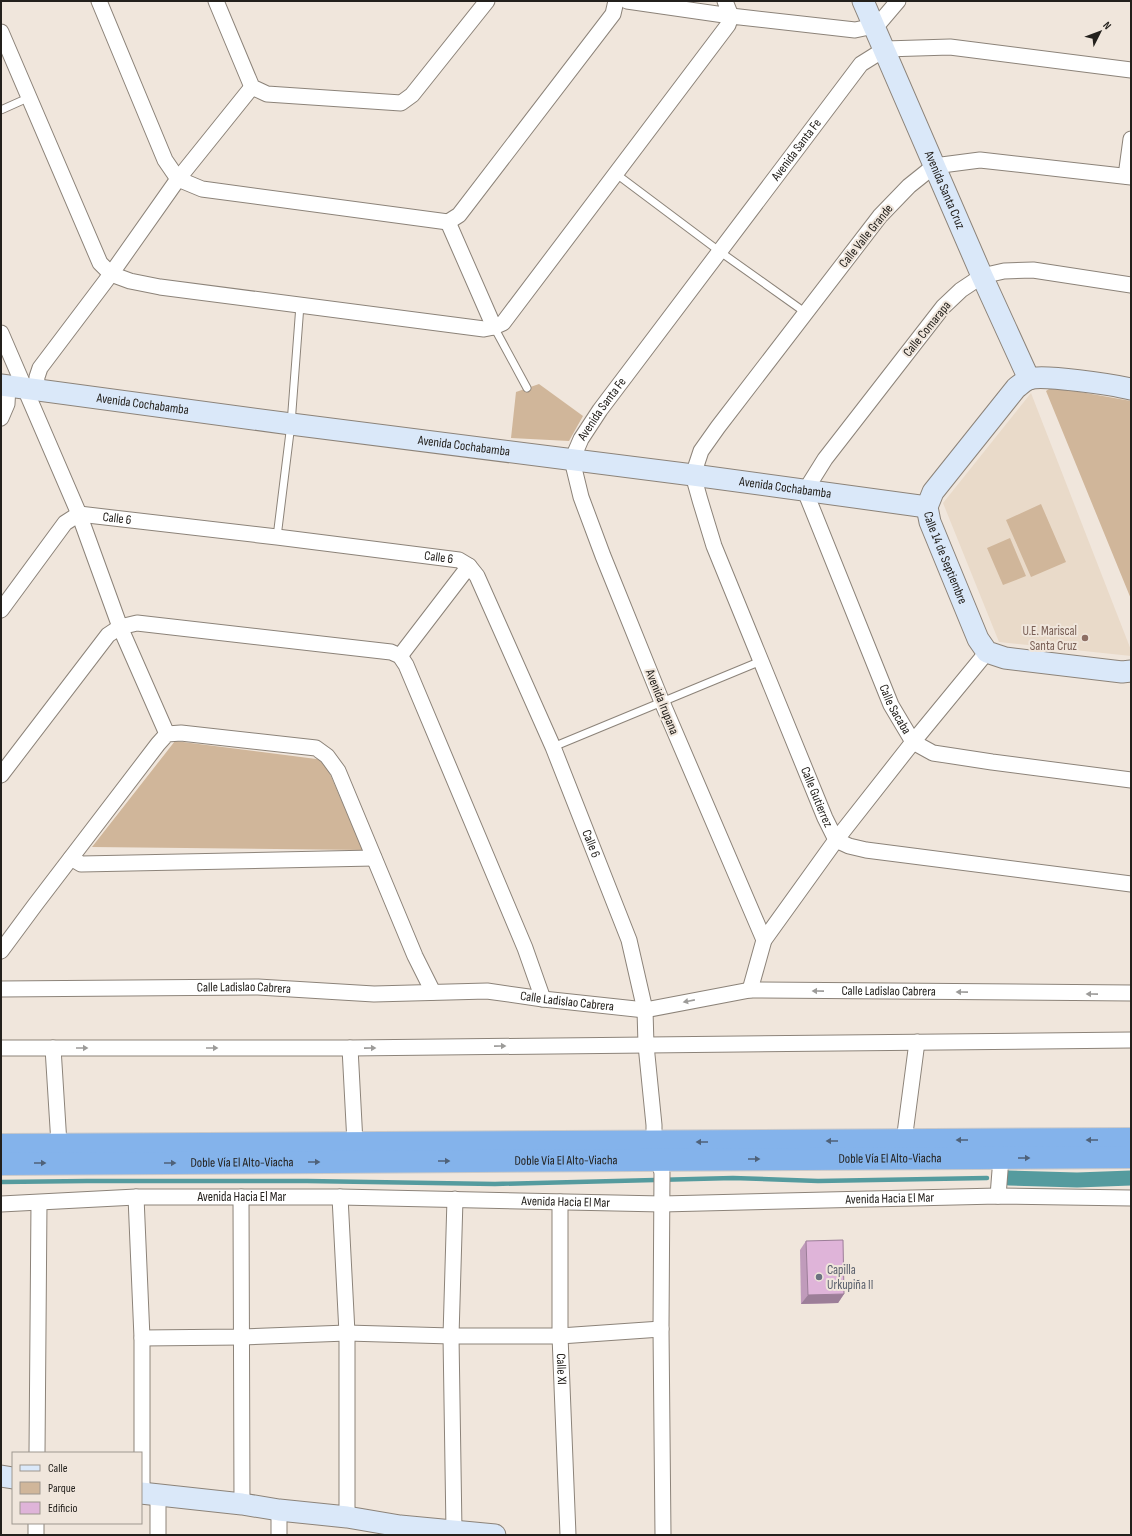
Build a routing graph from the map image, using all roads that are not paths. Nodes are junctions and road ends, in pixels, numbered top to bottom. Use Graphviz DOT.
graph roads {
  1 [pos="98,1"];
  2 [pos="216,1"];
  3 [pos="487,1"];
  4 [pos="616,1"];
  5 [pos="627,1"];
  6 [pos="725,1"];
  7 [pos="863,1"];
  8 [pos="898,1"];
  9 [pos="731,16"];
  10 [pos="874,26"];
  11 [pos="1,32"];
  12 [pos="885,49"];
  13 [pos="1131,70"];
  14 [pos="252,86"];
  15 [pos="30,97"];
  16 [pos="1,110"];
  17 [pos="1131,139"];
  18 [pos="934,166"];
  19 [pos="616,173"];
  20 [pos="1128,177"];
  21 [pos="178,179"];
  22 [pos="448,222"];
  23 [pos="719,251"];
  24 [pos="111,274"];
  25 [pos="982,276"];
  26 [pos="1131,285"];
  27 [pos="300,305"];
  28 [pos="806,313"];
  29 [pos="494,328"];
  30 [pos="1,333"];
  31 [pos="1030,379"];
  32 [pos="18,387"];
  33 [pos="527,388"];
  34 [pos="1131,389"];
  35 [pos="1,418"];
  36 [pos="291,424"];
  37 [pos="572,460"];
  38 [pos="693,475"];
  39 [pos="805,491"];
  40 [pos="928,507"];
  41 [pos="79,514"];
  42 [pos="277,536"];
  43 [pos="469,566"];
  44 [pos="1,610"];
  45 [pos="120,626"];
  46 [pos="987,652"];
  47 [pos="400,656"];
  48 [pos="761,661"];
  49 [pos="1131,671"];
  50 [pos="662,702"];
  51 [pos="167,734"];
  52 [pos="913,742"];
  53 [pos="553,747"];
  54 [pos="1,775"];
  55 [pos="1131,780"];
  56 [pos="836,840"];
  57 [pos="71,858"];
  58 [pos="374,858"];
  59 [pos="1131,884"];
  60 [pos="764,940"];
  61 [pos="1,951"];
  62 [pos="1,989"];
  63 [pos="750,990"];
  64 [pos="433,992"];
  65 [pos="1131,993"];
  66 [pos="543,999"];
  67 [pos="645,1010"];
  68 [pos="1131,1040"];
  69 [pos="917,1042"];
  70 [pos="646,1045"];
  71 [pos="1,1048"];
  72 [pos="53,1048"];
  73 [pos="350,1048"];
  74 [pos="1131,1140"];
  75 [pos="904,1141"];
  76 [pos="355,1143"];
  77 [pos="59,1144"];
  78 [pos="1,1145"];
  79 [pos="1131,1157"];
  80 [pos="659,1158"];
  81 [pos="1001,1158"];
  82 [pos="1,1164"];
  83 [pos="998,1196"];
  84 [pos="136,1197"];
  85 [pos="241,1197"];
  86 [pos="340,1197"];
  87 [pos="1131,1198"];
  88 [pos="455,1199"];
  89 [pos="560,1202"];
  90 [pos="39,1203"];
  91 [pos="1,1204"];
  92 [pos="662,1204"];
  93 [pos="661,1329"];
  94 [pos="347,1333"];
  95 [pos="452,1336"];
  96 [pos="560,1336"];
  97 [pos="242,1337"];
  98 [pos="142,1338"];
  99 [pos="37,1452"];
  100 [pos="1,1476"];
  101 [pos="12,1478"];
  102 [pos="147,1494"];
  103 [pos="242,1504"];
  104 [pos="279,1510"];
  105 [pos="347,1517"];
  106 [pos="36,1524"];
  107 [pos="400,1530"];
  108 [pos="454,1531"];
  109 [pos="36,1535"];
  110 [pos="158,1535"];
  111 [pos="279,1535"];
  112 [pos="495,1535"];
  113 [pos="568,1535"];
  114 [pos="664,1535"];
  1 -- 21 [label="street"];
  2 -- 14 [label="street"];
  3 -- 14 [label="street"];
  4 -- 22 [label="street"];
  5 -- 9 [label="street"];
  6 -- 9 [label="street"];
  7 -- 10 [label="street, Avenida Santa Cruz"];
  8 -- 10 [label="street"];
  9 -- 10 [label="street"];
  9 -- 19 [label="street"];
  10 -- 12 [label="street, Avenida Santa Cruz"];
  11 -- 15 [label="street"];
  12 -- 13 [label="street"];
  12 -- 18 [label="street, Avenida Santa Cruz"];
  12 -- 23 [label="street, Avenida Santa Fe"];
  14 -- 21 [label="street"];
  15 -- 16 [label="lane"];
  15 -- 24 [label="street"];
  17 -- 20 [label="street"];
  18 -- 20 [label="street"];
  18 -- 25 [label="street, Avenida Santa Cruz"];
  18 -- 28 [label="street, Calle Valle Grande"];
  19 -- 23 [label="lane"];
  19 -- 29 [label="street"];
  21 -- 22 [label="street"];
  21 -- 24 [label="street"];
  22 -- 29 [label="street"];
  23 -- 28 [label="lane"];
  23 -- 37 [label="street, Avenida Santa Fe"];
  24 -- 27 [label="street"];
  24 -- 32 [label="street"];
  25 -- 26 [label="street, Calle Comarapa"];
  25 -- 31 [label="street, Avenida Santa Cruz"];
  25 -- 39 [label="street, Calle Comarapa"];
  27 -- 29 [label="street"];
  27 -- 36 [label="lane"];
  28 -- 38 [label="street, Calle Valle Grande"];
  29 -- 33 [label="lane"];
  30 -- 32 [label="street"];
  31 -- 34 [label="street"];
  31 -- 40 [label="street, Calle 14 de Septiembre"];
  32 -- 35 [label="street"];
  32 -- 36 [label="street, Avenida Cochabamba"];
  32 -- 41 [label="street"];
  36 -- 37 [label="street, Avenida Cochabamba"];
  36 -- 42 [label="lane"];
  37 -- 38 [label="street, Avenida Cochabamba"];
  37 -- 50 [label="street, Avenida Irupana"];
  38 -- 39 [label="street, Avenida Cochabamba"];
  38 -- 48 [label="street, Calle Gutierrez"];
  39 -- 40 [label="street, Avenida Cochabamba"];
  39 -- 52 [label="street, Calle Sacaba"];
  40 -- 46 [label="street, Calle 14 de Septiembre"];
  41 -- 42 [label="street, Calle 6"];
  41 -- 44 [label="street"];
  41 -- 45 [label="street"];
  42 -- 43 [label="street, Calle 6"];
  43 -- 47 [label="street"];
  43 -- 53 [label="street, Calle 6"];
  45 -- 47 [label="street"];
  45 -- 51 [label="street"];
  45 -- 54 [label="street"];
  46 -- 49 [label="street"];
  46 -- 52 [label="street"];
  47 -- 66 [label="street"];
  48 -- 50 [label="lane"];
  48 -- 56 [label="street, Calle Gutierrez"];
  50 -- 53 [label="lane"];
  50 -- 60 [label="street, Avenida Irupana"];
  51 -- 57 [label="street"];
  51 -- 58 [label="street"];
  52 -- 55 [label="street, Calle Sacaba"];
  52 -- 56 [label="street"];
  53 -- 67 [label="street, Calle 6"];
  56 -- 59 [label="street, Calle Gutierrez"];
  56 -- 60 [label="street"];
  57 -- 58 [label="street"];
  57 -- 61 [label="street"];
  58 -- 64 [label="street"];
  60 -- 63 [label="street"];
  62 -- 64 [label="street, Calle Ladislao Cabrera"];
  65 -- 63 [label="street, Calle Ladislao Cabrera, one-way"];
  63 -- 67 [label="street, Calle Ladislao Cabrera, one-way"];
  64 -- 66 [label="street, Calle Ladislao Cabrera"];
  66 -- 67 [label="street, Calle Ladislao Cabrera"];
  67 -- 70 [label="street, Calle 6"];
  68 -- 69 [label="street"];
  69 -- 70 [label="street"];
  69 -- 75 [label="street"];
  73 -- 70 [label="street, one-way"];
  70 -- 80 [label="street, Calle 6"];
  71 -- 72 [label="street"];
  72 -- 73 [label="street, one-way"];
  72 -- 77 [label="street"];
  73 -- 76 [label="street"];
  74 -- 75 [label="highway, Doble Vía El Alto-Viacha, one-way"];
  75 -- 80 [label="highway, Doble Vía El Alto-Viacha, one-way"];
  76 -- 77 [label="highway, Doble Vía El Alto-Viacha"];
  76 -- 80 [label="highway, Doble Vía El Alto-Viacha"];
  77 -- 78 [label="highway, Doble Vía El Alto-Viacha"];
  81 -- 79 [label="highway, Doble Vía El Alto-Viacha, one-way"];
  80 -- 81 [label="highway, Doble Vía El Alto-Viacha, one-way"];
  82 -- 80 [label="highway, Doble Vía El Alto-Viacha, one-way"];
  80 -- 92 [label="street, Calle 6"];
  81 -- 83 [label="street"];
  83 -- 87 [label="street, Avenida Hacia El Mar"];
  83 -- 92 [label="street, Avenida Hacia El Mar"];
  84 -- 85 [label="street, Avenida Hacia El Mar"];
  84 -- 90 [label="street, Avenida Hacia El Mar"];
  84 -- 98 [label="street"];
  85 -- 86 [label="street, Avenida Hacia El Mar"];
  85 -- 97 [label="street"];
  86 -- 88 [label="street, Avenida Hacia El Mar"];
  86 -- 94 [label="street"];
  88 -- 89 [label="street, Avenida Hacia El Mar"];
  88 -- 95 [label="street"];
  89 -- 92 [label="street, Avenida Hacia El Mar"];
  89 -- 96 [label="street, Calle XI"];
  90 -- 91 [label="street, Avenida Hacia El Mar"];
  90 -- 99 [label="street"];
  92 -- 93 [label="street, Calle 6"];
  93 -- 96 [label="street"];
  93 -- 114 [label="street, Calle 6"];
  94 -- 95 [label="street"];
  94 -- 97 [label="street"];
  94 -- 105 [label="street"];
  95 -- 96 [label="street"];
  95 -- 108 [label="street"];
  96 -- 113 [label="street, Calle XI"];
  97 -- 98 [label="street"];
  97 -- 103 [label="street"];
  98 -- 102 [label="street"];
  100 -- 101 [label="street"];
  102 -- 103 [label="street"];
  102 -- 110 [label="street"];
  103 -- 104 [label="street"];
  104 -- 105 [label="street"];
  104 -- 111 [label="street"];
  105 -- 107 [label="street"];
  106 -- 109 [label="street"];
  107 -- 108 [label="street"];
  108 -- 112 [label="street"];
}
